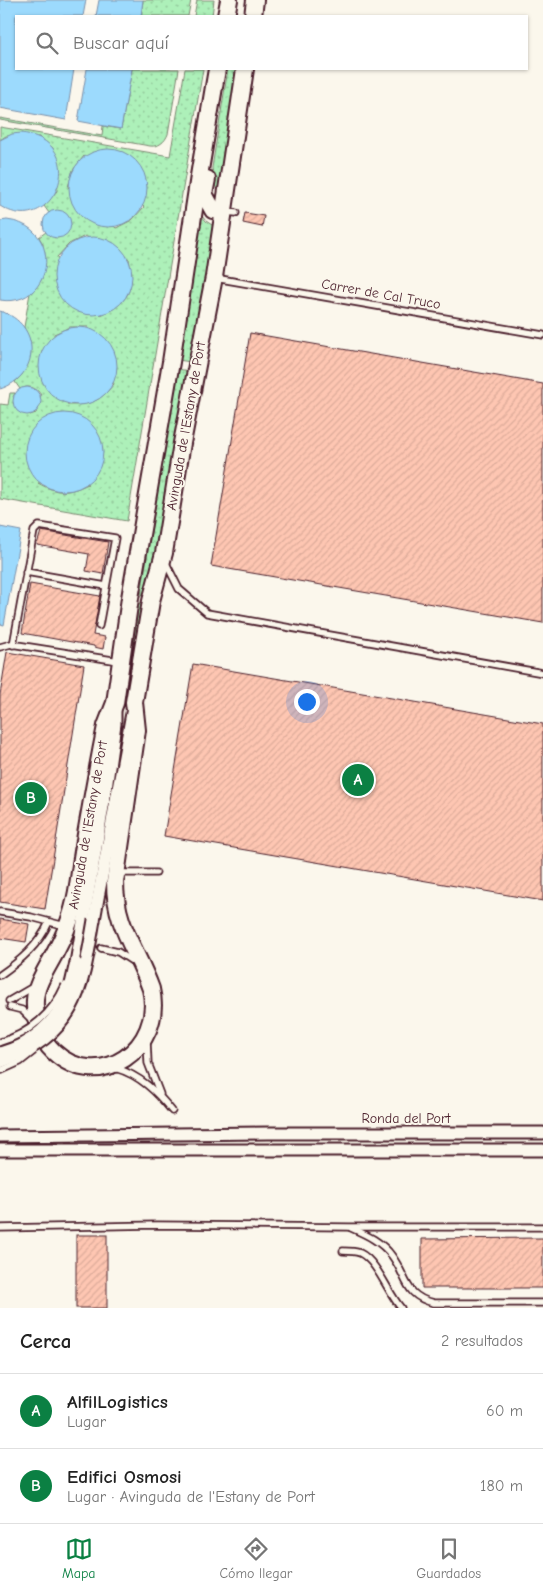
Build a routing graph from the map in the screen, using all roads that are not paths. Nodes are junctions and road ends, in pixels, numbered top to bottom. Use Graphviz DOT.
graph roads {
  1 [pos="229,0"];
  2 [pos="255,0"];
  3 [pos="226,15"];
  4 [pos="253,15"];
  5 [pos="217,70"];
  6 [pos="226,70"];
  7 [pos="245,70"];
  8 [pos="230,212"];
  9 [pos="214,277"];
  10 [pos="543,335"];
  11 [pos="164,554"];
  12 [pos="26,572"];
  13 [pos="106,586"];
  14 [pos="100,626"];
  15 [pos="13,645"];
  16 [pos="0,647"];
  17 [pos="121,661"];
  18 [pos="543,672"];
  19 [pos="134,702"];
  20 [pos="115,703"];
  21 [pos="116,873"];
  22 [pos="156,873"];
  23 [pos="0,912"];
  24 [pos="89,920"];
  25 [pos="48,922"];
  26 [pos="67,927"];
  27 [pos="101,948"];
  28 [pos="76,963"];
  29 [pos="0,975"];
  30 [pos="42,976"];
  31 [pos="146,976"];
  32 [pos="43,1032"];
  33 [pos="147,1035"];
  34 [pos="0,1042"];
  35 [pos="0,1053"];
  36 [pos="0,1062"];
  37 [pos="105,1067"];
  38 [pos="0,1071"];
  39 [pos="160,1096"];
  40 [pos="172,1111"];
  41 [pos="543,1133"];
  42 [pos="0,1136"];
  43 [pos="0,1150"];
  44 [pos="543,1150"];
  45 [pos="349,1227"];
  46 [pos="543,1227"];
  47 [pos="0,1228"];
  48 [pos="343,1251"];
  49 [pos="543,1303"];
  50 [pos="401,1308"];
  1 -- 3 [label="street"];
  2 -- 4 [label="street"];
  5 -- 17 [label="street, Avinguda de l'Estany de Port"];
  6 -- 8 [label="street"];
  7 -- 8 [label="street, Avinguda de l'Estany de Port"];
  8 -- 9 [label="street, Avinguda de l'Estany de Port"];
  9 -- 10 [label="lane, Carrer de Cal Truco"];
  9 -- 11 [label="street, Avinguda de l'Estany de Port"];
  11 -- 18 [label="lane"];
  11 -- 19 [label="street, Avinguda de l'Estany de Port"];
  12 -- 13 [label="lane"];
  12 -- 13 [label="lane"];
  12 -- 15 [label="lane"];
  13 -- 14 [label="lane"];
  15 -- 16 [label="lane"];
  15 -- 17 [label="lane"];
  17 -- 20 [label="street, Avinguda de l'Estany de Port"];
  19 -- 21 [label="street, Avinguda de l'Estany de Port"];
  19 -- 24 [label="street"];
  20 -- 24 [label="street"];
  20 -- 26 [label="street, Avinguda de l'Estany de Port"];
  21 -- 22 [label="lane"];
  21 -- 31 [label="street, Avinguda de l'Estany de Port"];
  23 -- 25 [label="lane"];
  24 -- 28 [label="street"];
  24 -- 32 [label="street, bridge"];
  25 -- 26 [label="lane"];
  25 -- 29 [label="lane"];
  26 -- 30 [label="street, Avinguda de l'Estany de Port"];
  27 -- 31 [label="lane"];
  28 -- 34 [label="lane, bridge"];
  28 -- 35 [label="street, bridge"];
  30 -- 32 [label="street, Avinguda de l'Estany de Port"];
  30 -- 32 [label="lane"];
  31 -- 33 [label="street, Avinguda de l'Estany de Port"];
  32 -- 36 [label="street, bridge"];
  32 -- 37 [label="street, Avinguda de l'Estany de Port"];
  32 -- 38 [label="lane, bridge"];
  33 -- 37 [label="street, Avinguda de l'Estany de Port"];
  33 -- 39 [label="lane"];
  37 -- 39 [label="lane"];
  39 -- 40 [label="lane"];
  41 -- 42 [label="street, Ronda del Port"];
  43 -- 44 [label="street"];
  45 -- 46 [label="lane"];
  45 -- 47 [label="lane"];
  45 -- 49 [label="lane"];
  48 -- 50 [label="lane"];
}
